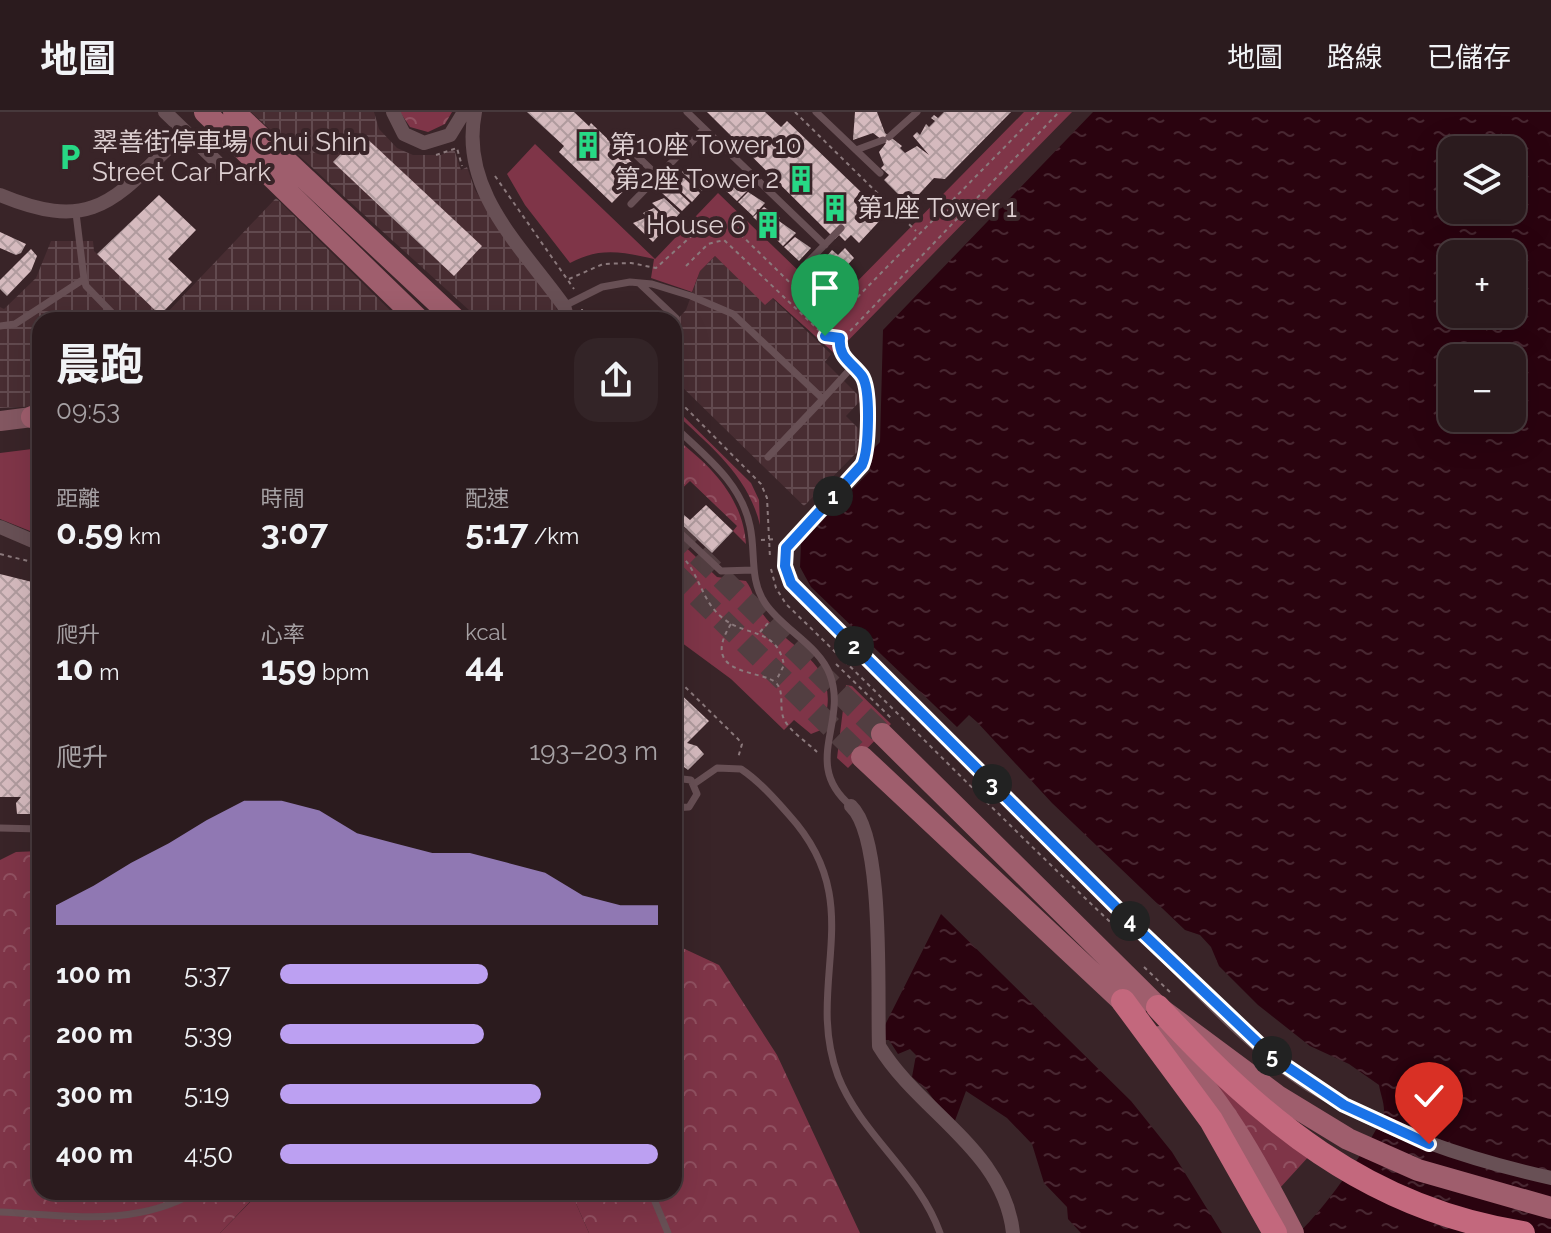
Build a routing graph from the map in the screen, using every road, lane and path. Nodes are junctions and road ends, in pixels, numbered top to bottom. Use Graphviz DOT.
graph roads {
  1 [pos="165,112"];
  2 [pos="205,112"];
  3 [pos="234,112"];
  4 [pos="393,112"];
  5 [pos="464,112"];
  6 [pos="475,112"];
  7 [pos="687,112"];
  8 [pos="795,112"];
  9 [pos="816,112"];
  10 [pos="833,112"];
  11 [pos="917,112"];
  12 [pos="1059,112"];
  13 [pos="825,120"];
  14 [pos="704,129"];
  15 [pos="185,132"];
  16 [pos="856,150"];
  17 [pos="636,155"];
  18 [pos="217,162"];
  19 [pos="491,166"];
  20 [pos="880,173"];
  21 [pos="658,176"];
  22 [pos="0,195"];
  23 [pos="631,204"];
  24 [pos="941,205"];
  25 [pos="76,213"];
  26 [pos="956,219"];
  27 [pos="841,228"];
  28 [pos="916,231"];
  29 [pos="825,245"];
  30 [pos="808,262"];
  31 [pos="686,266"];
  32 [pos="84,279"];
  33 [pos="638,282"];
  34 [pos="570,308"];
  35 [pos="33,312"];
  36 [pos="111,312"];
  37 [pos="411,312"];
  38 [pos="447,312"];
  39 [pos="670,312"];
  40 [pos="32,313"];
  41 [pos="0,326"];
  42 [pos="840,338"];
  43 [pos="852,367"];
  44 [pos="823,399"];
  45 [pos="32,417"];
  46 [pos="0,421"];
  47 [pos="682,434"];
  48 [pos="768,457"];
  49 [pos="0,527"];
  50 [pos="682,534"];
  51 [pos="32,541"];
  52 [pos="0,554"];
  53 [pos="682,557"];
  54 [pos="32,562"];
  55 [pos="753,570"];
  56 [pos="731,624"];
  57 [pos="775,682"];
  58 [pos="682,684"];
  59 [pos="882,734"];
  60 [pos="738,753"];
  61 [pos="862,757"];
  62 [pos="827,761"];
  63 [pos="682,778"];
  64 [pos="694,784"];
  65 [pos="851,806"];
  66 [pos="682,809"];
  67 [pos="0,828"];
  68 [pos="32,829"];
  69 [pos="1123,1001"];
  70 [pos="1158,1007"];
  71 [pos="1551,1178"];
  72 [pos="178,1200"];
  73 [pos="654,1200"];
  74 [pos="1551,1208"];
  75 [pos="0,1212"];
  76 [pos="1271,1214"];
  77 [pos="668,1233"];
  78 [pos="940,1233"];
  79 [pos="1013,1233"];
  80 [pos="1293,1233"];
  81 [pos="1523,1233"];
  1 -- 15 [label="street"];
  2 -- 37 [label="main road"];
  3 -- 38 [label="main road"];
  4 -- 5 [label="street"];
  6 -- 34 [label="street"];
  7 -- 14 [label="lane"];
  8 -- 28 [label="path"];
  9 -- 13 [label="lane"];
  10 -- 13 [label="lane"];
  11 -- 16 [label="lane"];
  12 -- 26 [label="path"];
  13 -- 16 [label="lane"];
  14 -- 21 [label="lane"];
  14 -- 29 [label="lane"];
  15 -- 18 [label="street"];
  15 -- 25 [label="street"];
  16 -- 20 [label="lane"];
  17 -- 21 [label="lane"];
  19 -- 34 [label="path"];
  21 -- 23 [label="lane"];
  22 -- 25 [label="street"];
  24 -- 26 [label="path"];
  25 -- 32 [label="lane"];
  26 -- 42 [label="path"];
  27 -- 29 [label="lane"];
  29 -- 30 [label="lane"];
  31 -- 42 [label="path"];
  32 -- 35 [label="lane"];
  32 -- 36 [label="lane"];
  33 -- 34 [label="lane"];
  33 -- 39 [label="lane"];
  33 -- 44 [label="lane"];
  40 -- 41 [label="lane"];
  42 -- 43 [label="street"];
  43 -- 44 [label="lane"];
  43 -- 71 [label="street"];
  44 -- 48 [label="lane"];
  45 -- 46 [label="street"];
  47 -- 55 [label="lane"];
  49 -- 51 [label="street"];
  50 -- 55 [label="lane"];
  52 -- 54 [label="path"];
  53 -- 56 [label="path"];
  55 -- 62 [label="lane"];
  56 -- 57 [label="path"];
  56 -- 57 [label="path"];
  57 -- 62 [label="path"];
  58 -- 60 [label="path"];
  59 -- 70 [label="main road"];
  61 -- 69 [label="main road"];
  62 -- 65 [label="lane"];
  63 -- 64 [label="lane"];
  64 -- 66 [label="lane"];
  64 -- 78 [label="lane"];
  65 -- 79 [label="street"];
  67 -- 68 [label="lane"];
  69 -- 76 [label="highway"];
  70 -- 74 [label="main road"];
  70 -- 81 [label="highway"];
  72 -- 75 [label="lane"];
  73 -- 77 [label="lane"];
  76 -- 80 [label="main road"];
}
